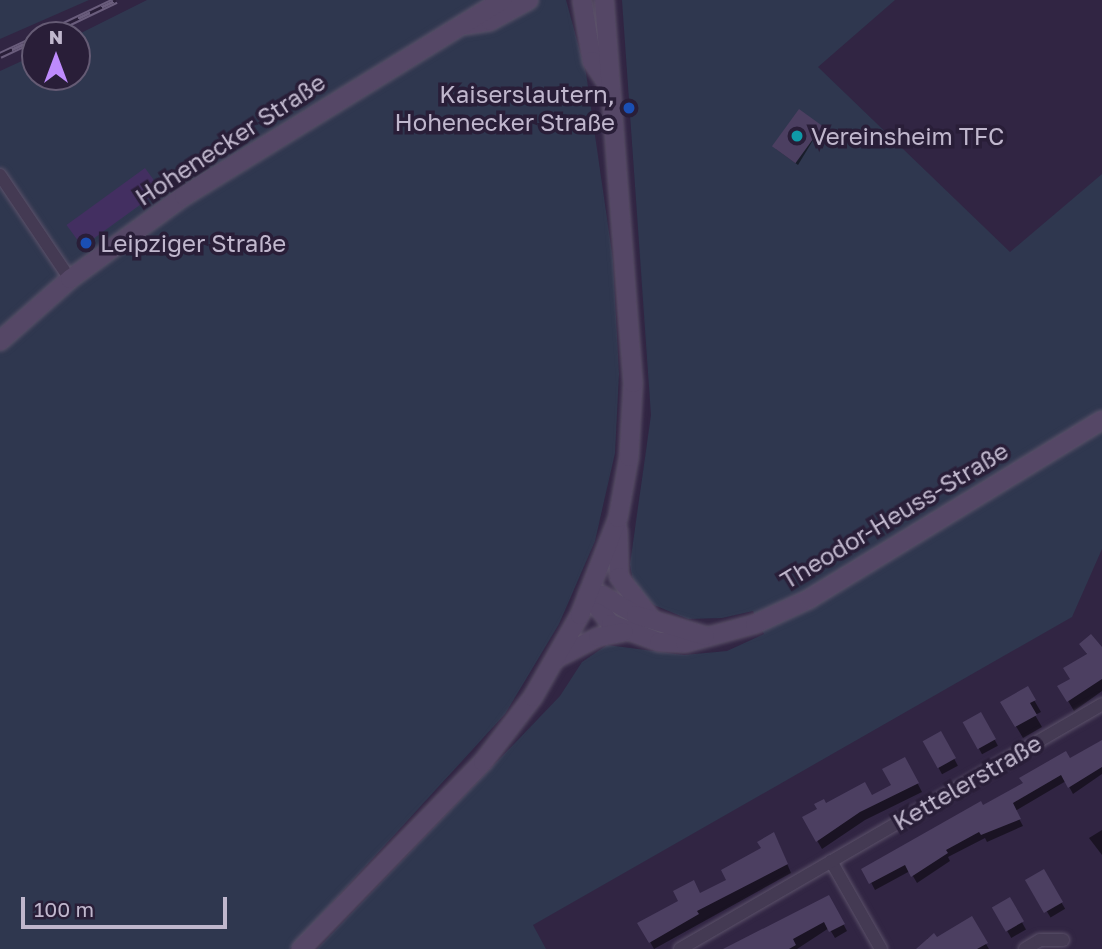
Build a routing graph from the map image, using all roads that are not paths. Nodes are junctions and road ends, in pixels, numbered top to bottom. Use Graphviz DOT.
graph roads {
  1 [pos="502,0"];
  2 [pos="529,0"];
  3 [pos="571,0"];
  4 [pos="606,6"];
  5 [pos="583,7"];
  6 [pos="456,27"];
  7 [pos="611,88"];
  8 [pos="0,176"];
  9 [pos="70,279"];
  10 [pos="0,341"];
  11 [pos="1102,420"];
  12 [pos="618,518"];
  13 [pos="588,594"];
  14 [pos="655,621"];
  15 [pos="624,632"];
  16 [pos="705,636"];
  17 [pos="557,658"];
  18 [pos="1102,704"];
  19 [pos="831,860"];
  20 [pos="1063,940"];
  21 [pos="301,949"];
  22 [pos="680,949"];
  23 [pos="881,949"];
  24 [pos="1025,949"];
  1 -- 6 [label="street, Hohenecker Straße"];
  2 -- 6 [label="street"];
  3 -- 5 [label="street"];
  4 -- 7 [label="street"];
  5 -- 7 [label="street"];
  6 -- 9 [label="street, Hohenecker Straße"];
  7 -- 12 [label="street"];
  8 -- 9 [label="street"];
  9 -- 10 [label="street, Hohenecker Straße"];
  11 -- 16 [label="street, Theodor-Heuss-Straße"];
  12 -- 13 [label="street"];
  12 -- 14 [label="street"];
  13 -- 14 [label="street"];
  13 -- 15 [label="street, Theodor-Heuss-Straße"];
  13 -- 17 [label="street"];
  14 -- 16 [label="street"];
  15 -- 16 [label="street, Theodor-Heuss-Straße"];
  15 -- 17 [label="street"];
  17 -- 21 [label="street"];
  18 -- 19 [label="street, Kettelerstraße"];
  19 -- 22 [label="street, Kettelerstraße"];
  19 -- 23 [label="street"];
  20 -- 24 [label="street"];
}
